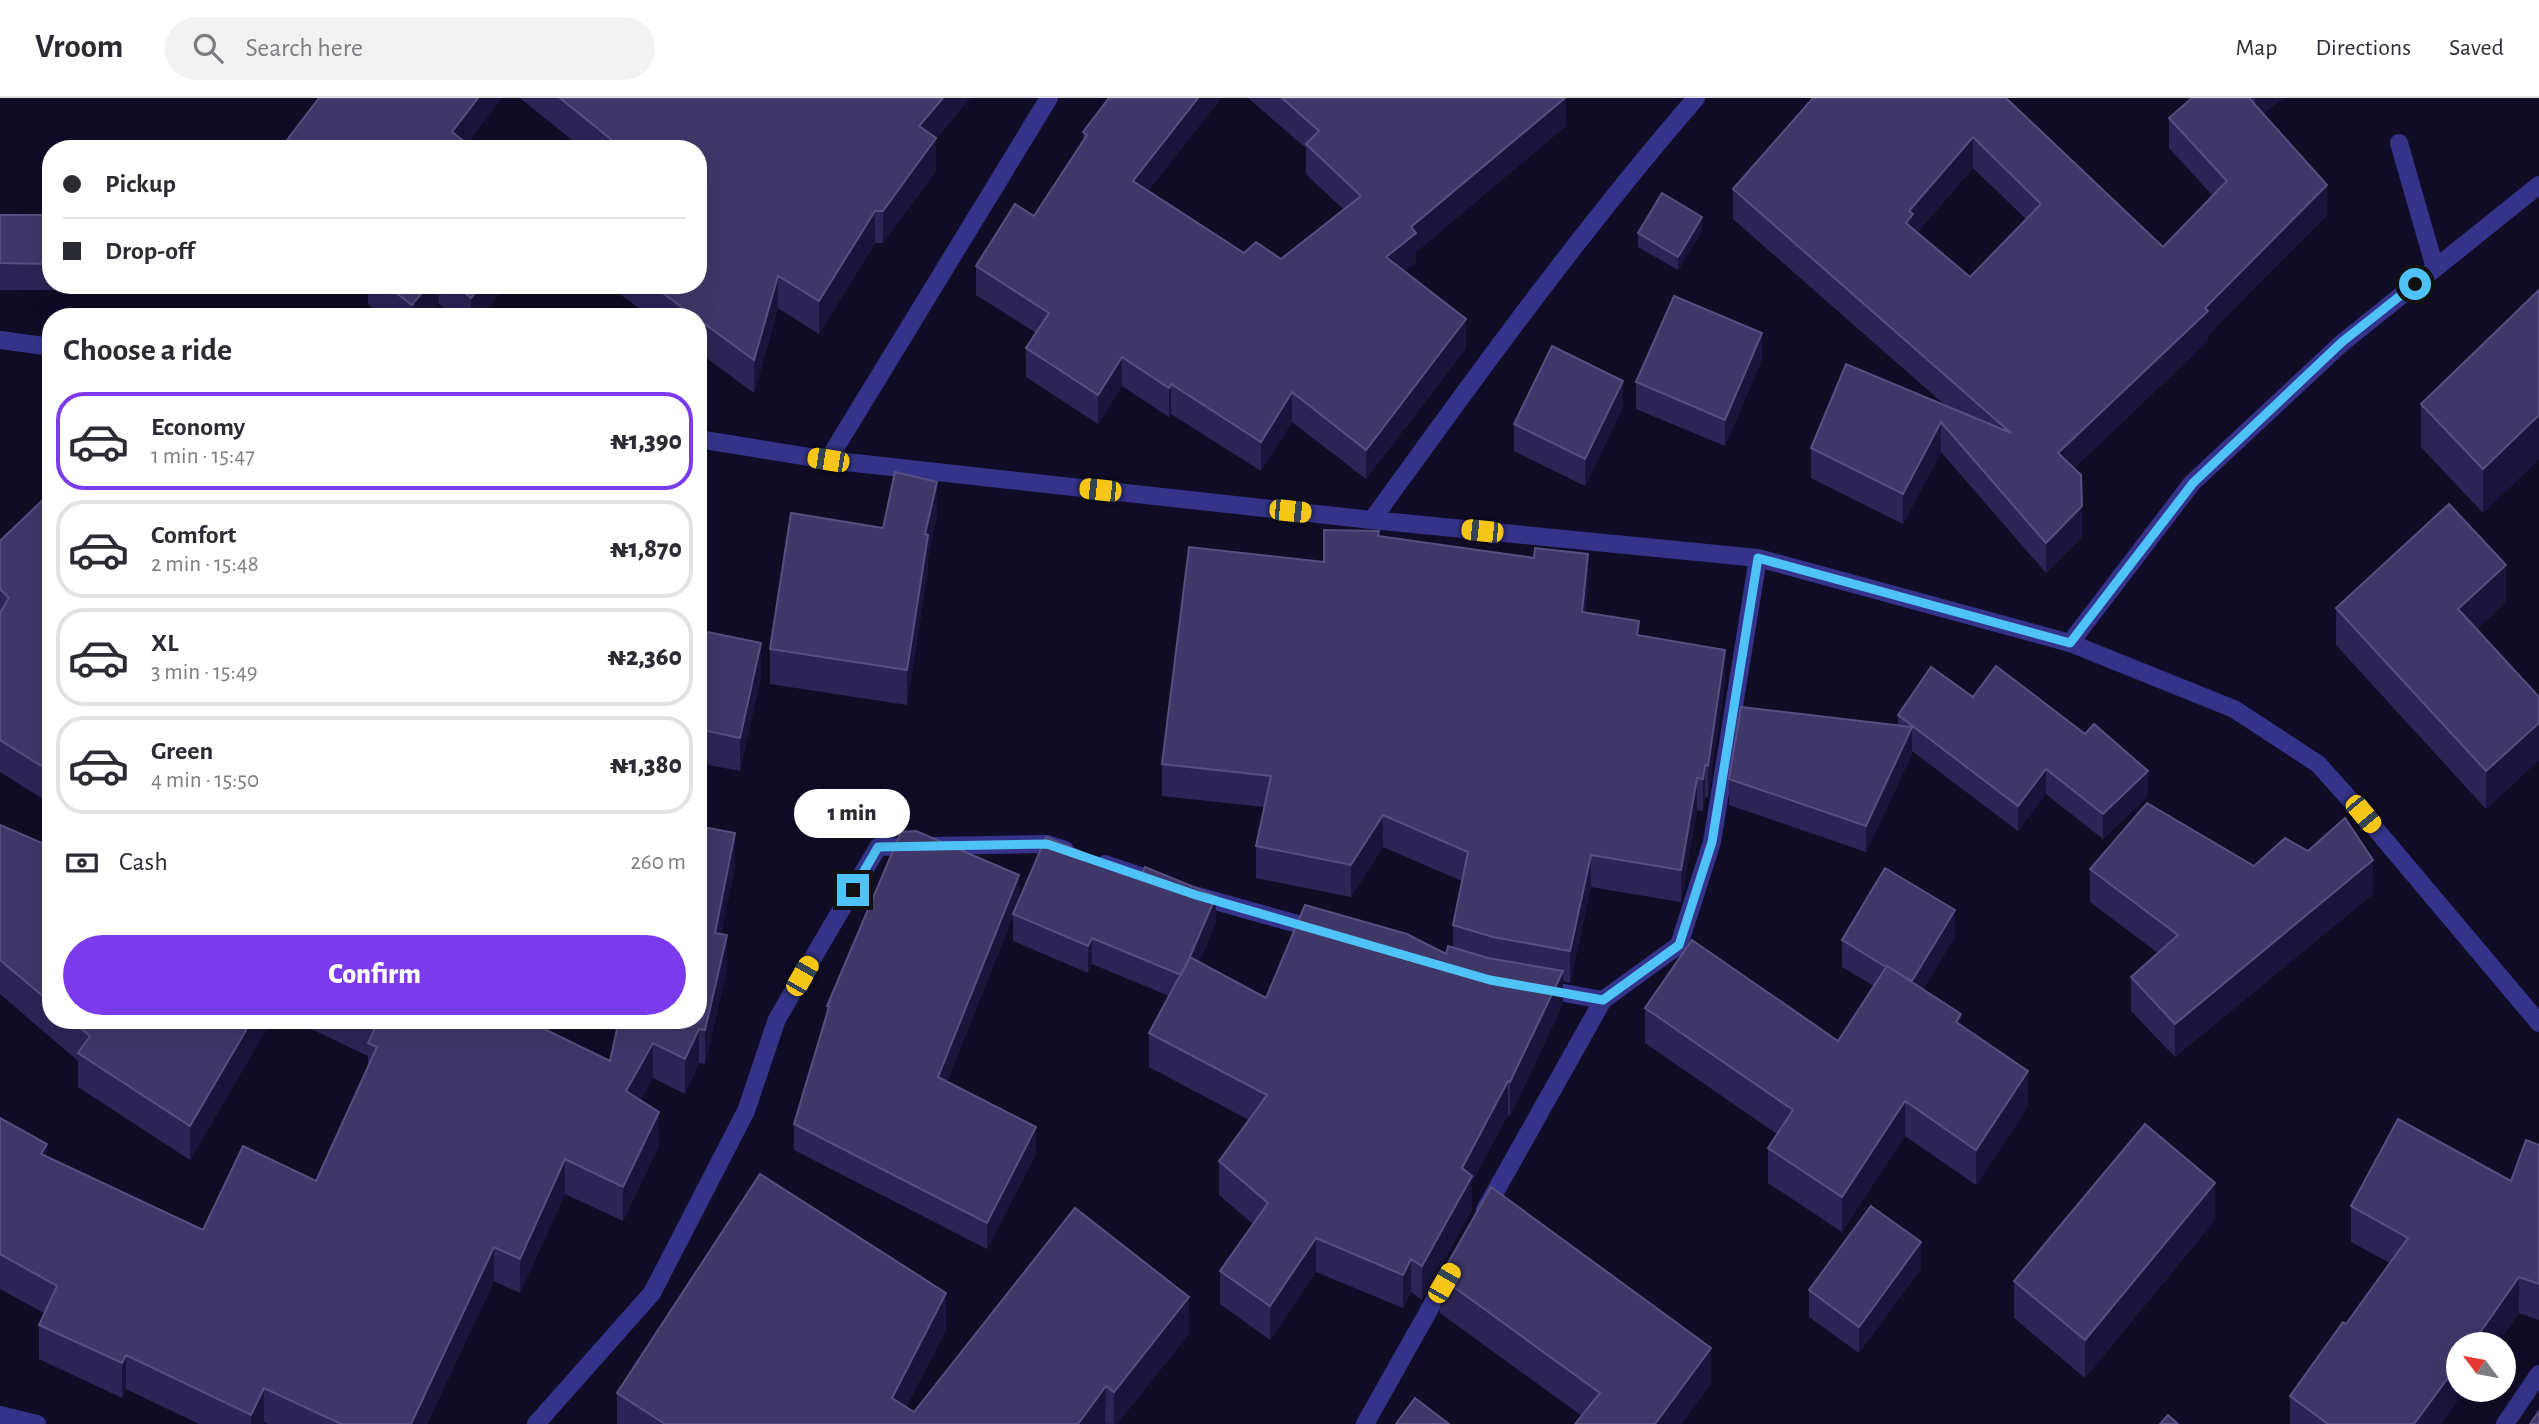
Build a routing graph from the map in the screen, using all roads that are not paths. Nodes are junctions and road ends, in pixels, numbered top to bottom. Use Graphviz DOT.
graph roads {
  1 [pos="1049,98"];
  2 [pos="1696,98"];
  3 [pos="2399,143"];
  4 [pos="2539,185"];
  5 [pos="2435,268"];
  6 [pos="0,341"];
  7 [pos="42,346"];
  8 [pos="707,440"];
  9 [pos="828,460"];
  10 [pos="1372,520"];
  11 [pos="1758,558"];
  12 [pos="2070,643"];
  13 [pos="1330,934"];
  14 [pos="1528,986"];
  15 [pos="1603,1000"];
  16 [pos="2539,1023"];
  17 [pos="1474,1230"];
  18 [pos="1460,1254"];
  19 [pos="2539,1374"];
  20 [pos="0,1415"];
  21 [pos="37,1424"];
  22 [pos="536,1424"];
  23 [pos="1365,1424"];
  24 [pos="2505,1424"];
  1 -- 9 [label="street"];
  2 -- 10 [label="street"];
  3 -- 5 [label="street"];
  4 -- 5 [label="street"];
  5 -- 12 [label="street"];
  6 -- 7 [label="street"];
  8 -- 9 [label="street"];
  9 -- 10 [label="street"];
  10 -- 11 [label="street"];
  11 -- 12 [label="street"];
  11 -- 15 [label="street"];
  12 -- 16 [label="street"];
  13 -- 22 [label="street"];
  14 -- 15 [label="street"];
  15 -- 17 [label="street"];
  18 -- 23 [label="street"];
  19 -- 24 [label="street"];
  20 -- 21 [label="street"];
}
